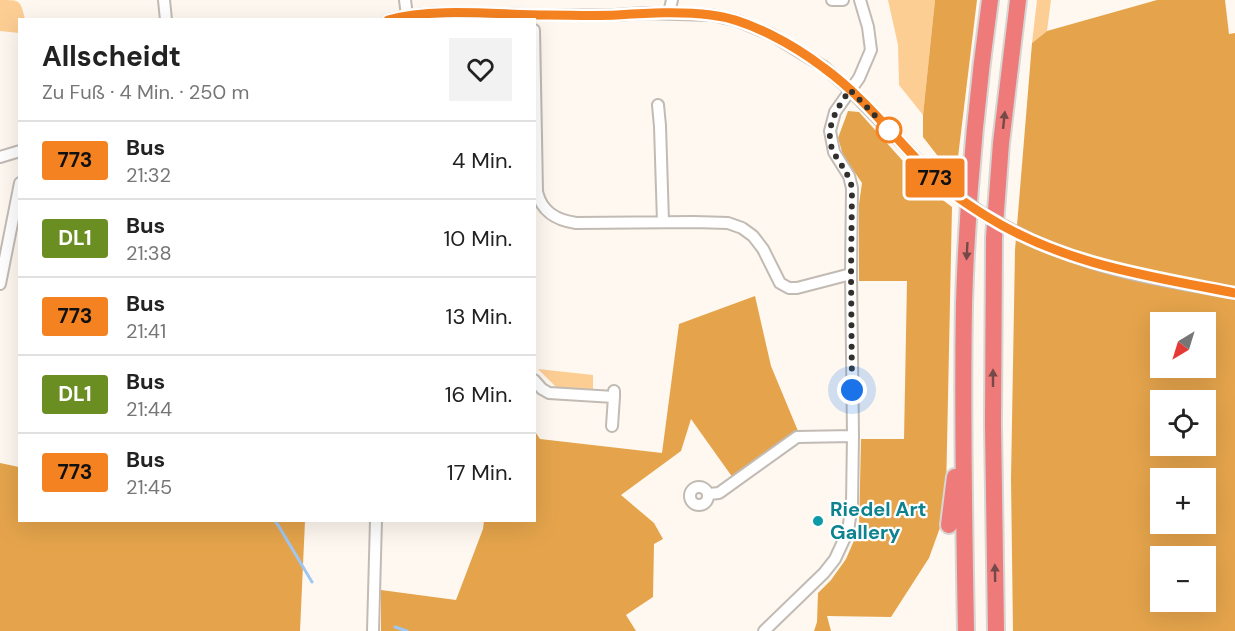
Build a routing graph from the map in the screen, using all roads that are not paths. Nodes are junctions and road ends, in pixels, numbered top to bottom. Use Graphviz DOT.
graph roads {
  1 [pos="164,0"];
  2 [pos="405,0"];
  3 [pos="672,0"];
  4 [pos="832,0"];
  5 [pos="843,0"];
  6 [pos="860,0"];
  7 [pos="990,0"];
  8 [pos="1018,0"];
  9 [pos="669,13"];
  10 [pos="407,16"];
  11 [pos="534,17"];
  12 [pos="166,18"];
  13 [pos="398,18"];
  14 [pos="850,90"];
  15 [pos="658,105"];
  16 [pos="536,138"];
  17 [pos="18,152"];
  18 [pos="0,157"];
  19 [pos="18,193"];
  20 [pos="663,222"];
  21 [pos="851,274"];
  22 [pos="0,284"];
  23 [pos="1235,293"];
  24 [pos="536,382"];
  25 [pos="963,423"];
  26 [pos="612,426"];
  27 [pos="853,436"];
  28 [pos="709,494"];
  29 [pos="376,522"];
  30 [pos="949,525"];
  31 [pos="373,631"];
  32 [pos="764,631"];
  33 [pos="966,631"];
  34 [pos="996,631"];
  1 -- 12 [label="street"];
  2 -- 10 [label="street"];
  3 -- 9 [label="street"];
  4 -- 5 [label="street"];
  6 -- 14 [label="street"];
  7 -- 25 [label="highway, one-way"];
  34 -- 8 [label="highway, one-way"];
  9 -- 11 [label="street"];
  9 -- 14 [label="street"];
  10 -- 11 [label="street"];
  10 -- 13 [label="street"];
  14 -- 21 [label="street"];
  14 -- 23 [label="street, bridge"];
  15 -- 20 [label="street"];
  16 -- 20 [label="street"];
  17 -- 18 [label="street"];
  19 -- 22 [label="street"];
  20 -- 21 [label="street"];
  21 -- 27 [label="street"];
  24 -- 26 [label="street"];
  25 -- 30 [label="highway"];
  25 -- 33 [label="highway"];
  27 -- 28 [label="street"];
  27 -- 32 [label="street"];
  29 -- 31 [label="street"];
}
